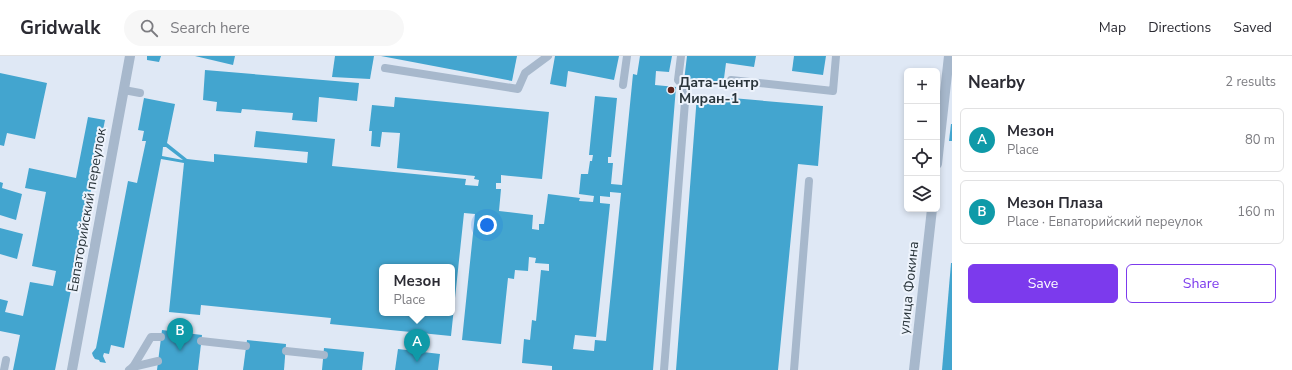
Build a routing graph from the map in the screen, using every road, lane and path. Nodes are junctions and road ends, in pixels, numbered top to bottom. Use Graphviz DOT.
graph roads {
  1 [pos="130,56"];
  2 [pos="548,56"];
  3 [pos="627,56"];
  4 [pos="682,56"];
  5 [pos="836,56"];
  6 [pos="950,58"];
  7 [pos="385,68"];
  8 [pos="731,80"];
  9 [pos="623,85"];
  10 [pos="124,90"];
  11 [pos="140,93"];
  12 [pos="940,140"];
  13 [pos="809,180"];
  14 [pos="932,212"];
  15 [pos="161,337"];
  16 [pos="201,341"];
  17 [pos="246,346"];
  18 [pos="286,351"];
  19 [pos="324,355"];
  20 [pos="6,360"];
  21 [pos="158,361"];
  22 [pos="131,368"];
  23 [pos="4,370"];
  24 [pos="72,370"];
  25 [pos="664,370"];
  26 [pos="794,370"];
  27 [pos="914,370"];
  1 -- 10 [label="street, Евпаторийский переулок"];
  2 -- 7 [label="lane"];
  3 -- 9 [label="lane"];
  4 -- 25 [label="lane"];
  5 -- 8 [label="lane"];
  6 -- 12 [label="street"];
  10 -- 11 [label="lane"];
  10 -- 24 [label="street, Евпаторийский переулок"];
  13 -- 26 [label="lane"];
  14 -- 27 [label="street, улица Фокина"];
  15 -- 22 [label="lane"];
  16 -- 17 [label="lane"];
  18 -- 19 [label="lane"];
  20 -- 23 [label="lane"];
  21 -- 22 [label="lane"];
}
